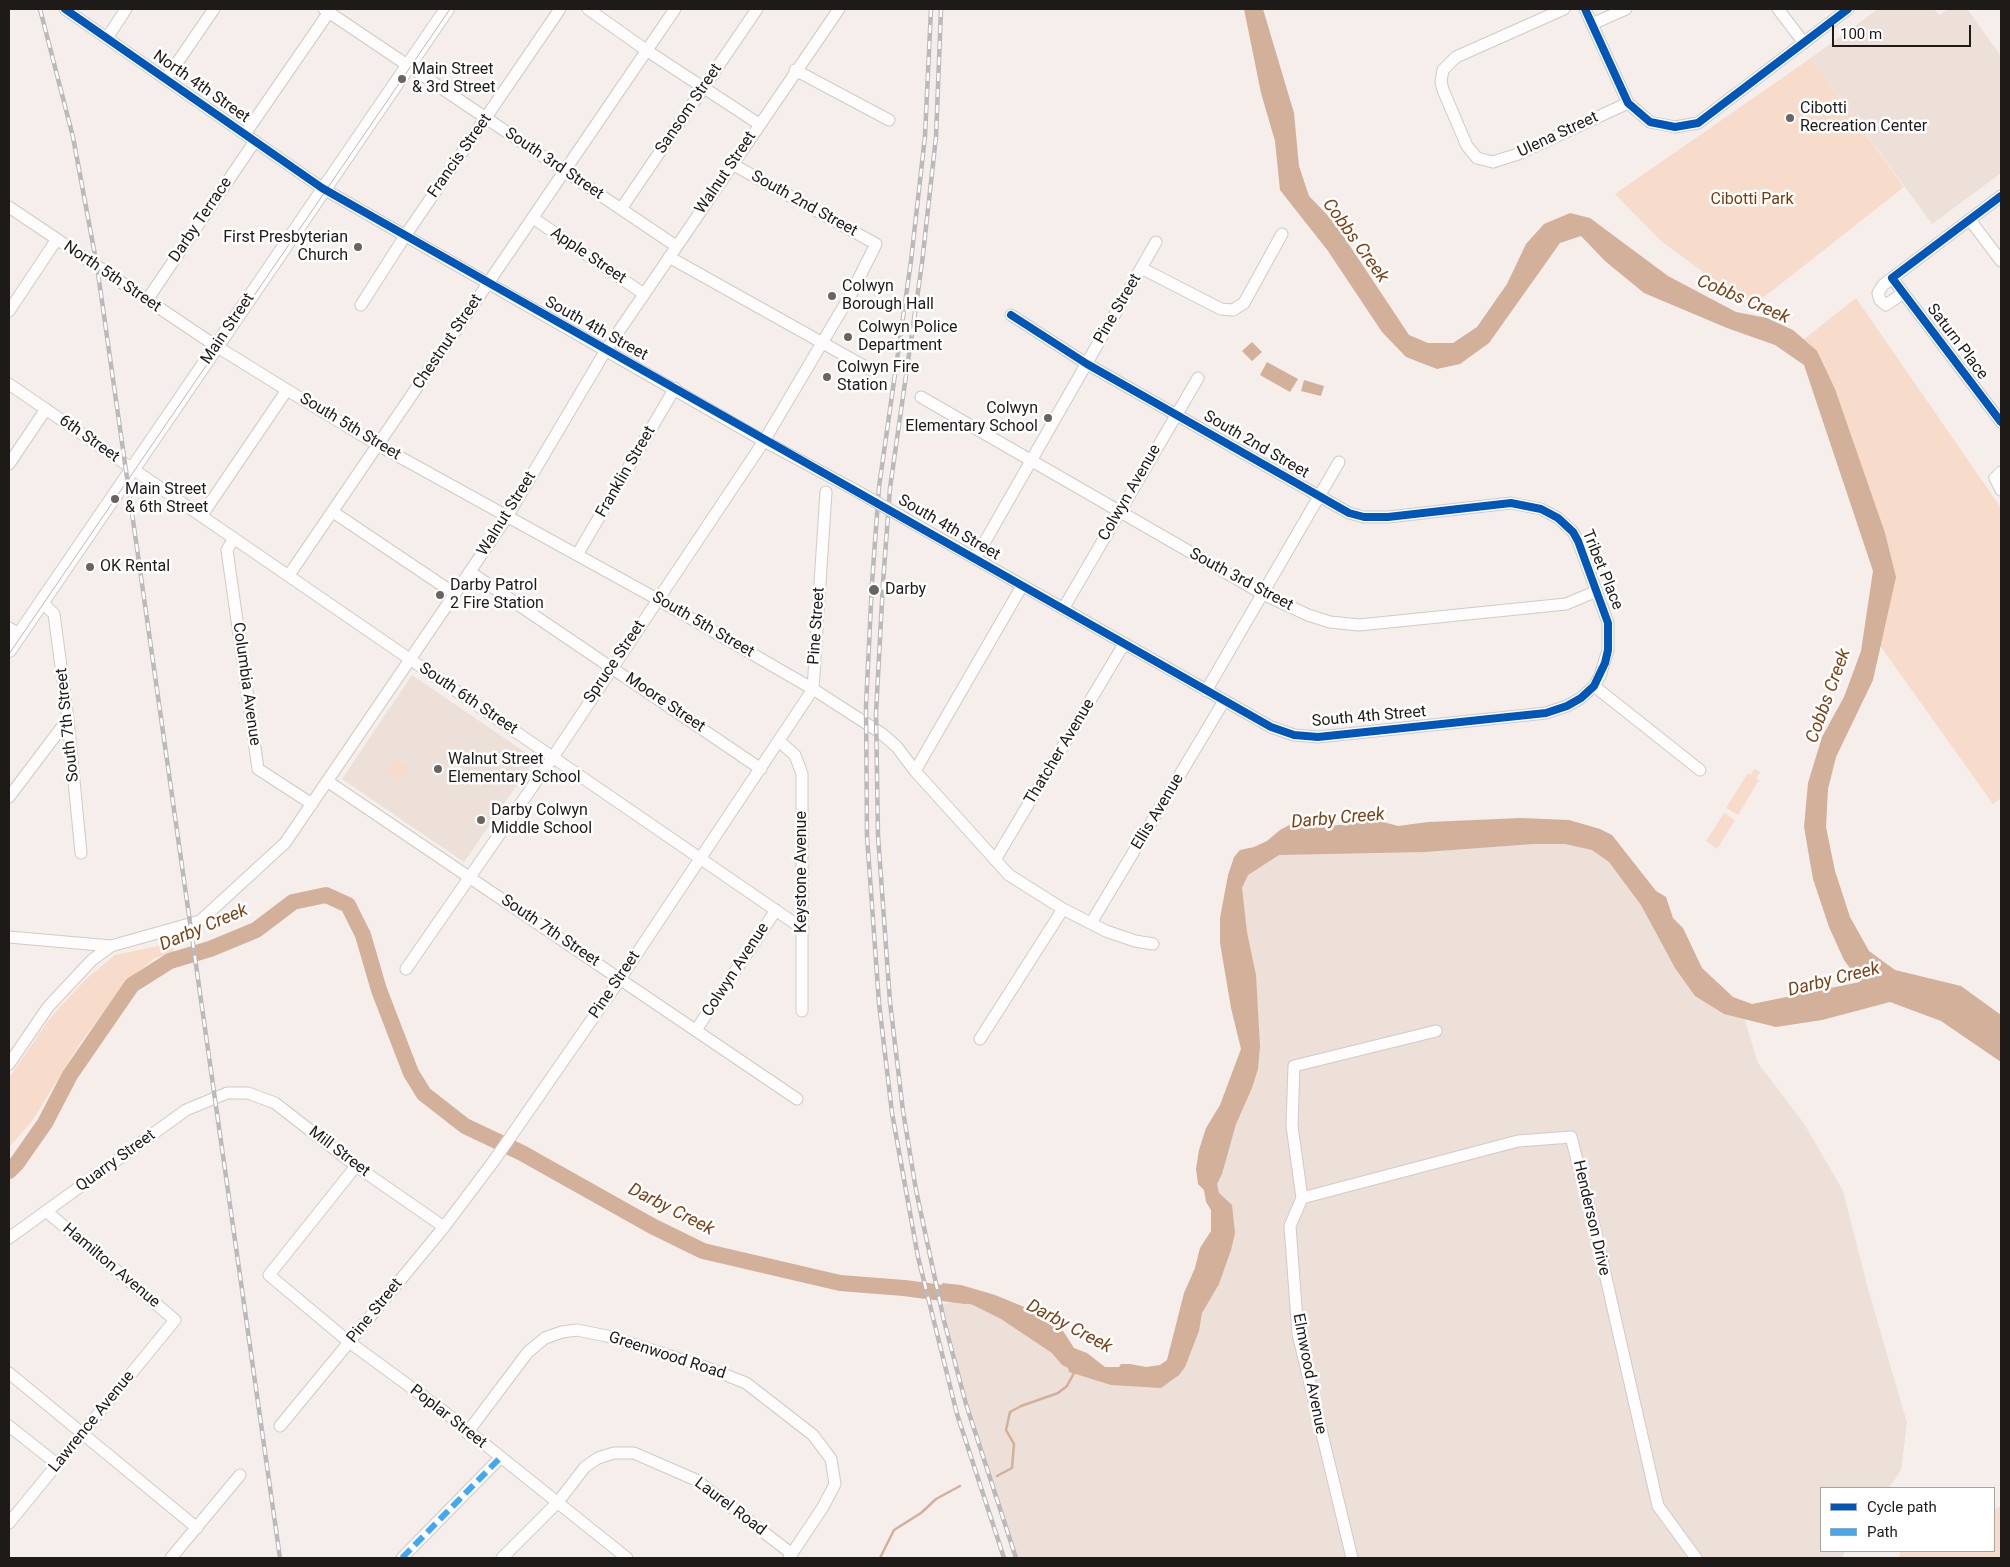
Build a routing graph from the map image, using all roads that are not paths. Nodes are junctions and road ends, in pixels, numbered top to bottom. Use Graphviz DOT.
graph roads {
  1 [pos="65,9"];
  2 [pos="126,9"];
  3 [pos="214,9"];
  4 [pos="447,9"];
  5 [pos="560,9"];
  6 [pos="588,9"];
  7 [pos="674,9"];
  8 [pos="757,9"];
  9 [pos="839,9"];
  10 [pos="1564,9"];
  11 [pos="1585,9"];
  12 [pos="1626,9"];
  13 [pos="1778,9"];
  14 [pos="1848,9"];
  15 [pos="327,10"];
  16 [pos="1592,24"];
  17 [pos="107,38"];
  18 [pos="1804,43"];
  19 [pos="646,50"];
  20 [pos="408,66"];
  21 [pos="795,70"];
  22 [pos="166,79"];
  23 [pos="704,88"];
  24 [pos="1628,103"];
  25 [pos="486,118"];
  26 [pos="888,120"];
  27 [pos="759,124"];
  28 [pos="245,134"];
  29 [pos="255,141"];
  30 [pos="732,164"];
  31 [pos="564,171"];
  32 [pos="322,188"];
  33 [pos="2001,196"];
  34 [pos="9,207"];
  35 [pos="621,209"];
  36 [pos="533,218"];
  37 [pos="1970,220"];
  38 [pos="1282,234"];
  39 [pos="405,236"];
  40 [pos="57,240"];
  41 [pos="1156,242"];
  42 [pos="876,244"];
  43 [pos="676,246"];
  44 [pos="669,257"];
  45 [pos="2001,261"];
  46 [pos="1141,268"];
  47 [pos="1892,278"];
  48 [pos="488,283"];
  49 [pos="644,294"];
  50 [pos="1903,294"];
  51 [pos="147,300"];
  52 [pos="361,305"];
  53 [pos="9,311"];
  54 [pos="1011,315"];
  55 [pos="822,342"];
  56 [pos="216,346"];
  57 [pos="606,350"];
  58 [pos="1086,364"];
  59 [pos="871,370"];
  60 [pos="1198,378"];
  61 [pos="9,384"];
  62 [pos="675,388"];
  63 [pos="287,390"];
  64 [pos="920,396"];
  65 [pos="46,410"];
  66 [pos="1176,414"];
  67 [pos="2001,422"];
  68 [pos="764,441"];
  69 [pos="378,445"];
  70 [pos="1030,462"];
  71 [pos="1339,462"];
  72 [pos="9,464"];
  73 [pos="133,469"];
  74 [pos="2001,472"];
  75 [pos="2001,490"];
  76 [pos="826,492"];
  77 [pos="1319,497"];
  78 [pos="1511,503"];
  79 [pos="333,512"];
  80 [pos="1120,512"];
  81 [pos="202,515"];
  82 [pos="507,517"];
  83 [pos="234,538"];
  84 [pos="577,555"];
  85 [pos="975,559"];
  86 [pos="470,572"];
  87 [pos="289,575"];
  88 [pos="1022,586"];
  89 [pos="1597,592"];
  90 [pos="455,594"];
  91 [pos="1263,594"];
  92 [pos="657,599"];
  93 [pos="42,602"];
  94 [pos="1063,609"];
  95 [pos="14,631"];
  96 [pos="1124,644"];
  97 [pos="9,650"];
  98 [pos="410,659"];
  99 [pos="611,666"];
  100 [pos="1594,686"];
  101 [pos="813,689"];
  102 [pos="1206,691"];
  103 [pos="1224,701"];
  104 [pos="68,718"];
  105 [pos="780,742"];
  106 [pos="553,757"];
  107 [pos="761,769"];
  108 [pos="1700,770"];
  109 [pos="915,771"];
  110 [pos="327,781"];
  111 [pos="9,797"];
  112 [pos="312,804"];
  113 [pos="81,853"];
  114 [pos="700,856"];
  115 [pos="995,860"];
  116 [pos="469,876"];
  117 [pos="1063,909"];
  118 [pos="776,910"];
  119 [pos="1091,924"];
  120 [pos="803,929"];
  121 [pos="9,937"];
  122 [pos="1153,944"];
  123 [pos="111,946"];
  124 [pos="406,969"];
  125 [pos="620,979"];
  126 [pos="802,1011"];
  127 [pos="696,1030"];
  128 [pos="1436,1031"];
  129 [pos="980,1039"];
  130 [pos="9,1064"];
  131 [pos="227,1093"];
  132 [pos="797,1098"];
  133 [pos="356,1166"];
  134 [pos="1302,1198"];
  135 [pos="46,1211"];
  136 [pos="444,1227"];
  137 [pos="9,1238"];
  138 [pos="175,1320"];
  139 [pos="349,1342"];
  140 [pos="9,1373"];
  141 [pos="9,1426"];
  142 [pos="280,1426"];
  143 [pos="467,1433"];
  144 [pos="82,1434"];
  145 [pos="500,1458"];
  146 [pos="57,1464"];
  147 [pos="240,1474"];
  148 [pos="558,1502"];
  149 [pos="9,1523"];
  150 [pos="197,1528"];
  151 [pos="790,1556"];
  152 [pos="172,1558"];
  153 [pos="402,1558"];
  154 [pos="502,1558"];
  155 [pos="627,1558"];
  156 [pos="1352,1558"];
  157 [pos="1696,1558"];
  1 -- 17 [label="street, North 4th Street"];
  2 -- 17 [label="street"];
  3 -- 22 [label="street"];
  4 -- 20 [label="main road, Main Street"];
  5 -- 25 [label="street, Francis Street"];
  6 -- 19 [label="street"];
  7 -- 19 [label="street, Chestnut Street"];
  8 -- 23 [label="street, Sansom Street"];
  9 -- 21 [label="street, Walnut Street"];
  10 -- 24 [label="street, Ulena Street"];
  11 -- 16 [label="street"];
  12 -- 16 [label="street"];
  13 -- 18 [label="street"];
  14 -- 18 [label="street"];
  15 -- 20 [label="street, South 3rd Street"];
  15 -- 28 [label="street"];
  16 -- 24 [label="street"];
  17 -- 22 [label="street, North 4th Street"];
  18 -- 24 [label="street"];
  19 -- 23 [label="street"];
  19 -- 31 [label="street, Chestnut Street"];
  20 -- 25 [label="street, South 3rd Street"];
  20 -- 32 [label="main road, Main Street"];
  21 -- 26 [label="street"];
  21 -- 27 [label="street, Walnut Street"];
  22 -- 28 [label="street, North 4th Street"];
  23 -- 27 [label="street"];
  23 -- 35 [label="street, Sansom Street"];
  25 -- 31 [label="street, South 3rd Street"];
  25 -- 39 [label="street, Francis Street"];
  27 -- 30 [label="street, Walnut Street"];
  28 -- 29 [label="street, North 4th Street"];
  29 -- 32 [label="street, North 4th Street"];
  29 -- 51 [label="street, Darby Terrace"];
  30 -- 42 [label="street, South 2nd Street"];
  30 -- 43 [label="street, Walnut Street"];
  31 -- 35 [label="street, South 3rd Street"];
  31 -- 36 [label="street, Chestnut Street"];
  32 -- 39 [label="street, South 4th Street"];
  32 -- 56 [label="main road, Main Street"];
  33 -- 37 [label="street"];
  34 -- 40 [label="street, North 5th Street"];
  35 -- 43 [label="street, South 3rd Street"];
  36 -- 48 [label="street, Chestnut Street"];
  36 -- 49 [label="street, Apple Street"];
  37 -- 45 [label="street"];
  37 -- 47 [label="street"];
  38 -- 46 [label="street"];
  39 -- 48 [label="street, South 4th Street"];
  39 -- 52 [label="street, Francis Street"];
  40 -- 51 [label="street, North 5th Street"];
  40 -- 53 [label="street"];
  41 -- 46 [label="street, Pine Street"];
  42 -- 55 [label="street, Spruce Street"];
  43 -- 44 [label="street, Walnut Street"];
  44 -- 49 [label="street, Walnut Street"];
  44 -- 55 [label="street"];
  46 -- 58 [label="street, Pine Street"];
  47 -- 50 [label="street, Saturn Place"];
  47 -- 50 [label="street"];
  48 -- 57 [label="street, South 4th Street"];
  48 -- 69 [label="street, Chestnut Street"];
  49 -- 57 [label="street, Walnut Street"];
  50 -- 67 [label="street, Saturn Place"];
  51 -- 56 [label="street, North 5th Street"];
  54 -- 58 [label="street, South 2nd Street"];
  55 -- 59 [label="street"];
  55 -- 68 [label="street, Spruce Street"];
  56 -- 63 [label="street, South 5th Street"];
  56 -- 73 [label="main road, Main Street"];
  57 -- 62 [label="street, South 4th Street"];
  57 -- 82 [label="street, Walnut Street"];
  58 -- 66 [label="street, South 2nd Street"];
  58 -- 70 [label="street, Pine Street"];
  60 -- 66 [label="street, Colwyn Avenue"];
  61 -- 65 [label="street, 6th Street"];
  62 -- 68 [label="street, South 4th Street"];
  62 -- 84 [label="street, Franklin Street"];
  63 -- 69 [label="street, South 5th Street"];
  63 -- 81 [label="street"];
  64 -- 70 [label="street, South 3rd Street"];
  65 -- 72 [label="street"];
  65 -- 73 [label="street, 6th Street"];
  66 -- 77 [label="street, South 2nd Street"];
  66 -- 80 [label="street, Colwyn Avenue"];
  68 -- 85 [label="street, South 4th Street, bridge"];
  68 -- 92 [label="street, Spruce Street"];
  69 -- 79 [label="street, Chestnut Street"];
  69 -- 82 [label="street, South 5th Street"];
  70 -- 80 [label="street, South 3rd Street"];
  70 -- 85 [label="street, Pine Street"];
  71 -- 77 [label="street"];
  73 -- 81 [label="street, South 6th Street"];
  73 -- 93 [label="main road, Main Street"];
  74 -- 75 [label="street"];
  76 -- 101 [label="street, Pine Street"];
  77 -- 78 [label="street, South 2nd Street"];
  77 -- 91 [label="street"];
  78 -- 89 [label="street, Tribet Place"];
  79 -- 87 [label="street, Chestnut Street"];
  79 -- 90 [label="street"];
  80 -- 91 [label="street, South 3rd Street"];
  80 -- 94 [label="street, Colwyn Avenue"];
  81 -- 83 [label="street, South 6th Street"];
  82 -- 84 [label="street, South 5th Street"];
  82 -- 86 [label="street, Walnut Street"];
  83 -- 87 [label="street, South 6th Street"];
  83 -- 112 [label="street, Columbia Avenue"];
  84 -- 92 [label="street, South 5th Street"];
  85 -- 88 [label="street, South 4th Street"];
  86 -- 90 [label="street, Walnut Street"];
  86 -- 99 [label="street, Moore Street"];
  87 -- 98 [label="street, South 6th Street"];
  88 -- 94 [label="street, South 4th Street"];
  88 -- 109 [label="street"];
  89 -- 91 [label="street, South 3rd Street"];
  89 -- 100 [label="street, Tribet Place"];
  90 -- 98 [label="street, Walnut Street"];
  91 -- 102 [label="street"];
  92 -- 99 [label="street, Spruce Street"];
  92 -- 101 [label="street, South 5th Street"];
  93 -- 95 [label="main road, Main Street"];
  93 -- 104 [label="street, South 7th Street"];
  94 -- 96 [label="street, South 4th Street"];
  95 -- 97 [label="main road, Main Street"];
  96 -- 102 [label="street, South 4th Street"];
  96 -- 115 [label="street, Thatcher Avenue"];
  98 -- 106 [label="street, South 6th Street"];
  98 -- 110 [label="street, Walnut Street"];
  99 -- 106 [label="street, Spruce Street"];
  99 -- 107 [label="street, Moore Street"];
  100 -- 103 [label="street, South 4th Street"];
  100 -- 108 [label="street"];
  101 -- 105 [label="street, Pine Street"];
  101 -- 109 [label="street, South 5th Street"];
  102 -- 103 [label="street, South 4th Street"];
  103 -- 119 [label="street, Ellis Avenue"];
  104 -- 111 [label="street"];
  104 -- 113 [label="street, South 7th Street"];
  105 -- 107 [label="street, Pine Street"];
  105 -- 120 [label="street, Keystone Avenue"];
  106 -- 114 [label="street, South 6th Street"];
  106 -- 116 [label="street, Spruce Street"];
  107 -- 114 [label="street, Pine Street"];
  109 -- 115 [label="street, South 5th Street"];
  110 -- 112 [label="street, Walnut Street"];
  110 -- 116 [label="street, South 7th Street"];
  112 -- 123 [label="street, Walnut Street"];
  114 -- 118 [label="street, South 6th Street"];
  114 -- 125 [label="street, Pine Street"];
  115 -- 117 [label="street, South 5th Street"];
  116 -- 124 [label="street, Spruce Street"];
  116 -- 125 [label="street, South 7th Street"];
  117 -- 119 [label="street, South 5th Street"];
  117 -- 129 [label="street"];
  118 -- 120 [label="street, South 6th Street"];
  118 -- 127 [label="street, Colwyn Avenue"];
  119 -- 122 [label="street, South 5th Street"];
  120 -- 126 [label="street, Keystone Avenue"];
  121 -- 123 [label="street"];
  123 -- 130 [label="street"];
  125 -- 127 [label="street, South 7th Street"];
  125 -- 136 [label="street, Pine Street"];
  127 -- 132 [label="street, South 7th Street"];
  128 -- 134 [label="street"];
  131 -- 133 [label="street, Mill Street"];
  131 -- 135 [label="street, Quarry Street"];
  133 -- 136 [label="street, Mill Street"];
  133 -- 139 [label="street, Poplar Street"];
  134 -- 156 [label="street, Elmwood Avenue"];
  134 -- 157 [label="street, Henderson Drive"];
  135 -- 137 [label="street, Quarry Street"];
  135 -- 138 [label="street, Hamilton Avenue"];
  136 -- 139 [label="street, Pine Street"];
  138 -- 144 [label="street, Lawrence Avenue"];
  139 -- 142 [label="street, Pine Street"];
  139 -- 143 [label="street, Poplar Street"];
  140 -- 144 [label="street"];
  141 -- 146 [label="street"];
  143 -- 145 [label="street, Poplar Street"];
  143 -- 151 [label="street, Greenwood Road"];
  144 -- 146 [label="street, Lawrence Avenue"];
  144 -- 150 [label="street"];
  145 -- 148 [label="street, Poplar Street"];
  145 -- 153 [label="street"];
  146 -- 149 [label="street, Lawrence Avenue"];
  147 -- 150 [label="street"];
  148 -- 151 [label="street, Laurel Road"];
  148 -- 154 [label="street, Laurel Road"];
  148 -- 155 [label="street, Poplar Street"];
  150 -- 152 [label="street"];
}
